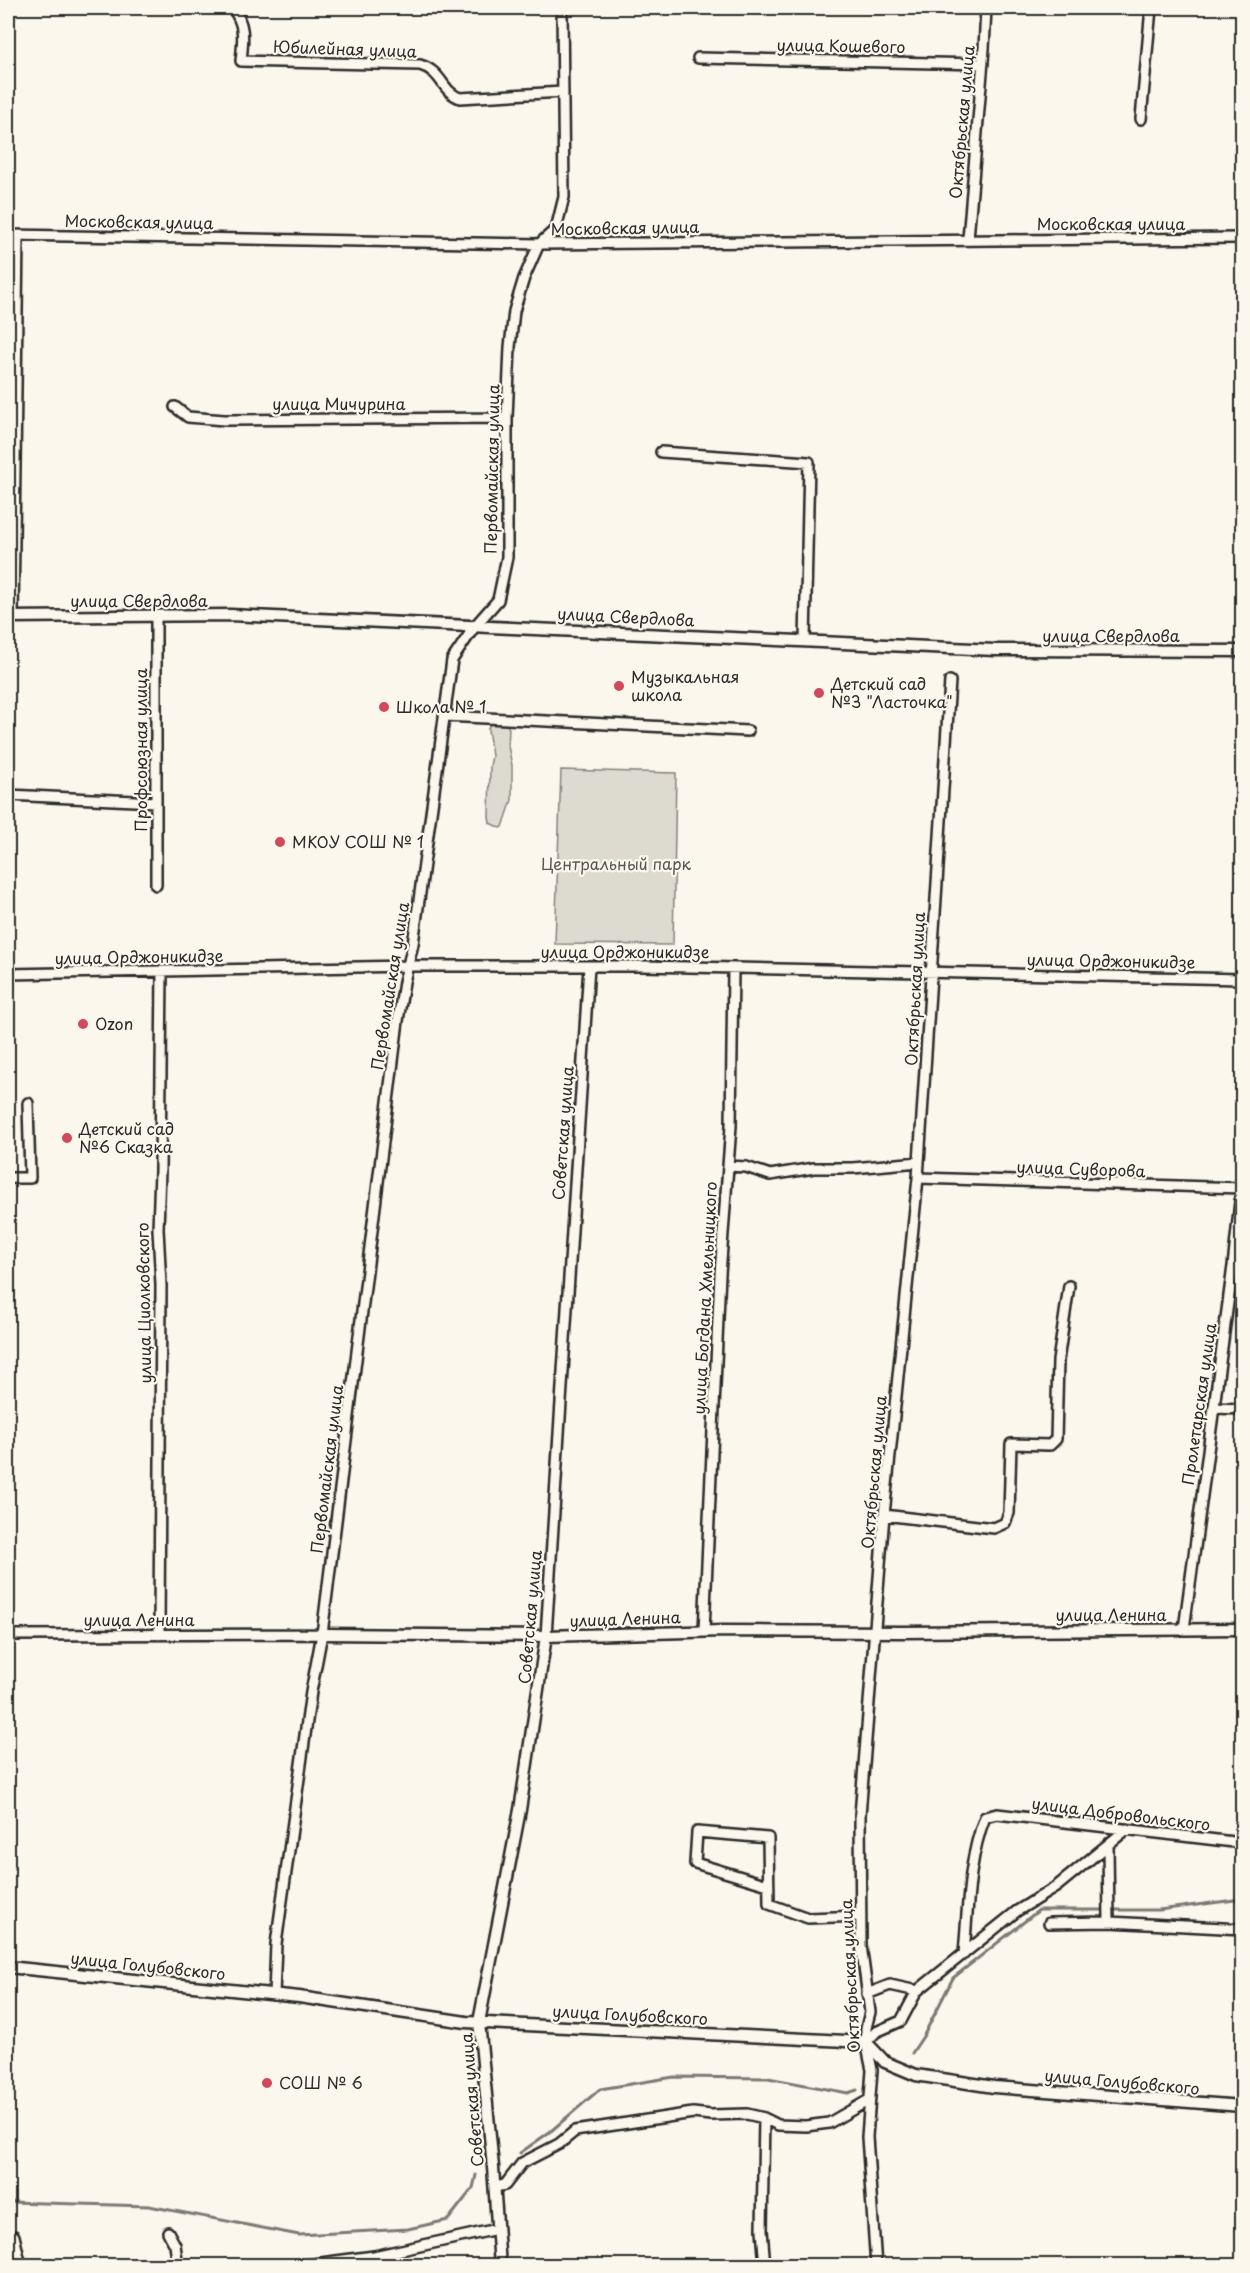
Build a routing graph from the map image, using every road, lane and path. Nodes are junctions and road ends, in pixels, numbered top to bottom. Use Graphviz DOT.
graph roads {
  1 [pos="232,8"];
  2 [pos="562,8"];
  3 [pos="986,8"];
  4 [pos="1151,8"];
  5 [pos="698,58"];
  6 [pos="983,64"];
  7 [pos="563,92"];
  8 [pos="1141,119"];
  9 [pos="8,236"];
  10 [pos="18,236"];
  11 [pos="1242,238"];
  12 [pos="968,239"];
  13 [pos="539,244"];
  14 [pos="175,407"];
  15 [pos="507,418"];
  16 [pos="661,452"];
  17 [pos="156,616"];
  18 [pos="10,617"];
  19 [pos="475,626"];
  20 [pos="806,640"];
  21 [pos="1242,651"];
  22 [pos="950,681"];
  23 [pos="444,716"];
  24 [pos="748,731"];
  25 [pos="8,795"];
  26 [pos="156,802"];
  27 [pos="156,885"];
  28 [pos="407,966"];
  29 [pos="589,966"];
  30 [pos="733,968"];
  31 [pos="162,972"];
  32 [pos="932,973"];
  33 [pos="8,974"];
  34 [pos="1242,979"];
  35 [pos="28,1103"];
  36 [pos="919,1162"];
  37 [pos="728,1166"];
  38 [pos="918,1178"];
  39 [pos="8,1180"];
  40 [pos="1242,1183"];
  41 [pos="1242,1188"];
  42 [pos="1238,1258"];
  43 [pos="1069,1286"];
  44 [pos="1214,1408"];
  45 [pos="1242,1408"];
  46 [pos="884,1515"];
  47 [pos="1184,1629"];
  48 [pos="1242,1629"];
  49 [pos="704,1631"];
  50 [pos="875,1632"];
  51 [pos="322,1634"];
  52 [pos="8,1635"];
  53 [pos="159,1635"];
  54 [pos="546,1636"];
  55 [pos="1127,1829"];
  56 [pos="1242,1843"];
  57 [pos="1108,1845"];
  58 [pos="768,1885"];
  59 [pos="861,1916"];
  60 [pos="1109,1922"];
  61 [pos="1049,1923"];
  62 [pos="1242,1929"];
  63 [pos="964,1954"];
  64 [pos="8,1967"];
  65 [pos="917,1991"];
  66 [pos="867,1994"];
  67 [pos="274,1995"];
  68 [pos="479,2022"];
  69 [pos="866,2042"];
  70 [pos="869,2100"];
  71 [pos="1242,2106"];
  72 [pos="764,2118"];
  73 [pos="777,2125"];
  74 [pos="764,2138"];
  75 [pos="495,2187"];
  76 [pos="497,2229"];
  77 [pos="168,2232"];
  78 [pos="14,2236"];
  79 [pos="21,2265"];
  80 [pos="178,2265"];
  81 [pos="298,2265"];
  82 [pos="500,2265"];
  83 [pos="765,2265"];
  84 [pos="876,2265"];
  1 -- 7 [label="street, Юбилейная улица"];
  2 -- 7 [label="street, Первомайская улица"];
  3 -- 6 [label="street, Октябрьская улица"];
  4 -- 8 [label="street"];
  5 -- 6 [label="street, улица Кошевого"];
  6 -- 12 [label="street, Октябрьская улица"];
  7 -- 13 [label="street, Первомайская улица"];
  9 -- 10 [label="street, Московская улица"];
  10 -- 13 [label="street, Московская улица"];
  10 -- 18 [label="street"];
  11 -- 12 [label="street, Московская улица"];
  12 -- 13 [label="street, Московская улица"];
  13 -- 15 [label="street, Первомайская улица"];
  14 -- 15 [label="street, улица Мичурина"];
  15 -- 19 [label="street, Первомайская улица"];
  16 -- 20 [label="street"];
  17 -- 18 [label="street, улица Свердлова"];
  17 -- 19 [label="street, улица Свердлова"];
  17 -- 26 [label="street, Профсоюзная улица"];
  19 -- 20 [label="street, улица Свердлова"];
  19 -- 23 [label="street, Первомайская улица"];
  20 -- 21 [label="street, улица Свердлова"];
  22 -- 32 [label="street, Октябрьская улица"];
  23 -- 24 [label="street"];
  23 -- 28 [label="street, Первомайская улица"];
  25 -- 26 [label="street"];
  26 -- 27 [label="street, Профсоюзная улица"];
  28 -- 29 [label="street, улица Орджоникидзе"];
  28 -- 31 [label="street, улица Орджоникидзе"];
  28 -- 51 [label="street, Первомайская улица"];
  29 -- 30 [label="street, улица Орджоникидзе"];
  29 -- 54 [label="street, Советская улица"];
  30 -- 32 [label="street, улица Орджоникидзе"];
  30 -- 37 [label="street, улица Богдана Хмельницкого"];
  31 -- 33 [label="street, улица Орджоникидзе"];
  31 -- 53 [label="street, улица Циолковского"];
  32 -- 34 [label="street, улица Орджоникидзе"];
  32 -- 36 [label="street, Октябрьская улица"];
  35 -- 39 [label="street"];
  36 -- 37 [label="street"];
  36 -- 38 [label="street, Октябрьская улица"];
  37 -- 49 [label="street, улица Богдана Хмельницкого"];
  38 -- 41 [label="street, улица Суворова"];
  38 -- 46 [label="street, Октябрьская улица"];
  40 -- 41 [label="street, Пролетарская улица"];
  41 -- 42 [label="street, Пролетарская улица"];
  42 -- 44 [label="street, Пролетарская улица"];
  43 -- 46 [label="street"];
  44 -- 45 [label="street"];
  44 -- 47 [label="street, Пролетарская улица"];
  46 -- 50 [label="street, Октябрьская улица"];
  47 -- 48 [label="street, улица Ленина"];
  47 -- 50 [label="street, улица Ленина"];
  49 -- 50 [label="street, улица Ленина"];
  49 -- 54 [label="street, улица Ленина"];
  50 -- 59 [label="street, Октябрьская улица"];
  51 -- 53 [label="street, улица Ленина"];
  51 -- 54 [label="street, улица Ленина"];
  51 -- 67 [label="street, Первомайская улица"];
  52 -- 53 [label="street, улица Ленина"];
  54 -- 68 [label="street, Советская улица"];
  55 -- 56 [label="street, улица Добровольского"];
  55 -- 57 [label="street"];
  55 -- 63 [label="street, улица Добровольского"];
  57 -- 60 [label="street"];
  57 -- 63 [label="street"];
  58 -- 58 [label="street"];
  58 -- 59 [label="street"];
  59 -- 66 [label="street, Октябрьская улица"];
  60 -- 61 [label="street"];
  60 -- 62 [label="street"];
  63 -- 65 [label="street"];
  64 -- 67 [label="street, улица Голубовского"];
  65 -- 66 [label="street"];
  65 -- 69 [label="street"];
  66 -- 69 [label="street, Октябрьская улица"];
  67 -- 68 [label="street, улица Голубовского"];
  68 -- 69 [label="street, улица Голубовского"];
  68 -- 75 [label="street, Советская улица"];
  69 -- 70 [label="street, Октябрьская улица"];
  69 -- 71 [label="street, улица Голубовского"];
  70 -- 73 [label="street"];
  70 -- 84 [label="street, Октябрьская улица"];
  72 -- 73 [label="street"];
  72 -- 74 [label="street"];
  72 -- 75 [label="street"];
  73 -- 74 [label="street"];
  74 -- 83 [label="street"];
  75 -- 76 [label="street, Советская улица"];
  76 -- 81 [label="street"];
  76 -- 82 [label="street, Советская улица"];
  77 -- 80 [label="street"];
  78 -- 79 [label="street"];
}
